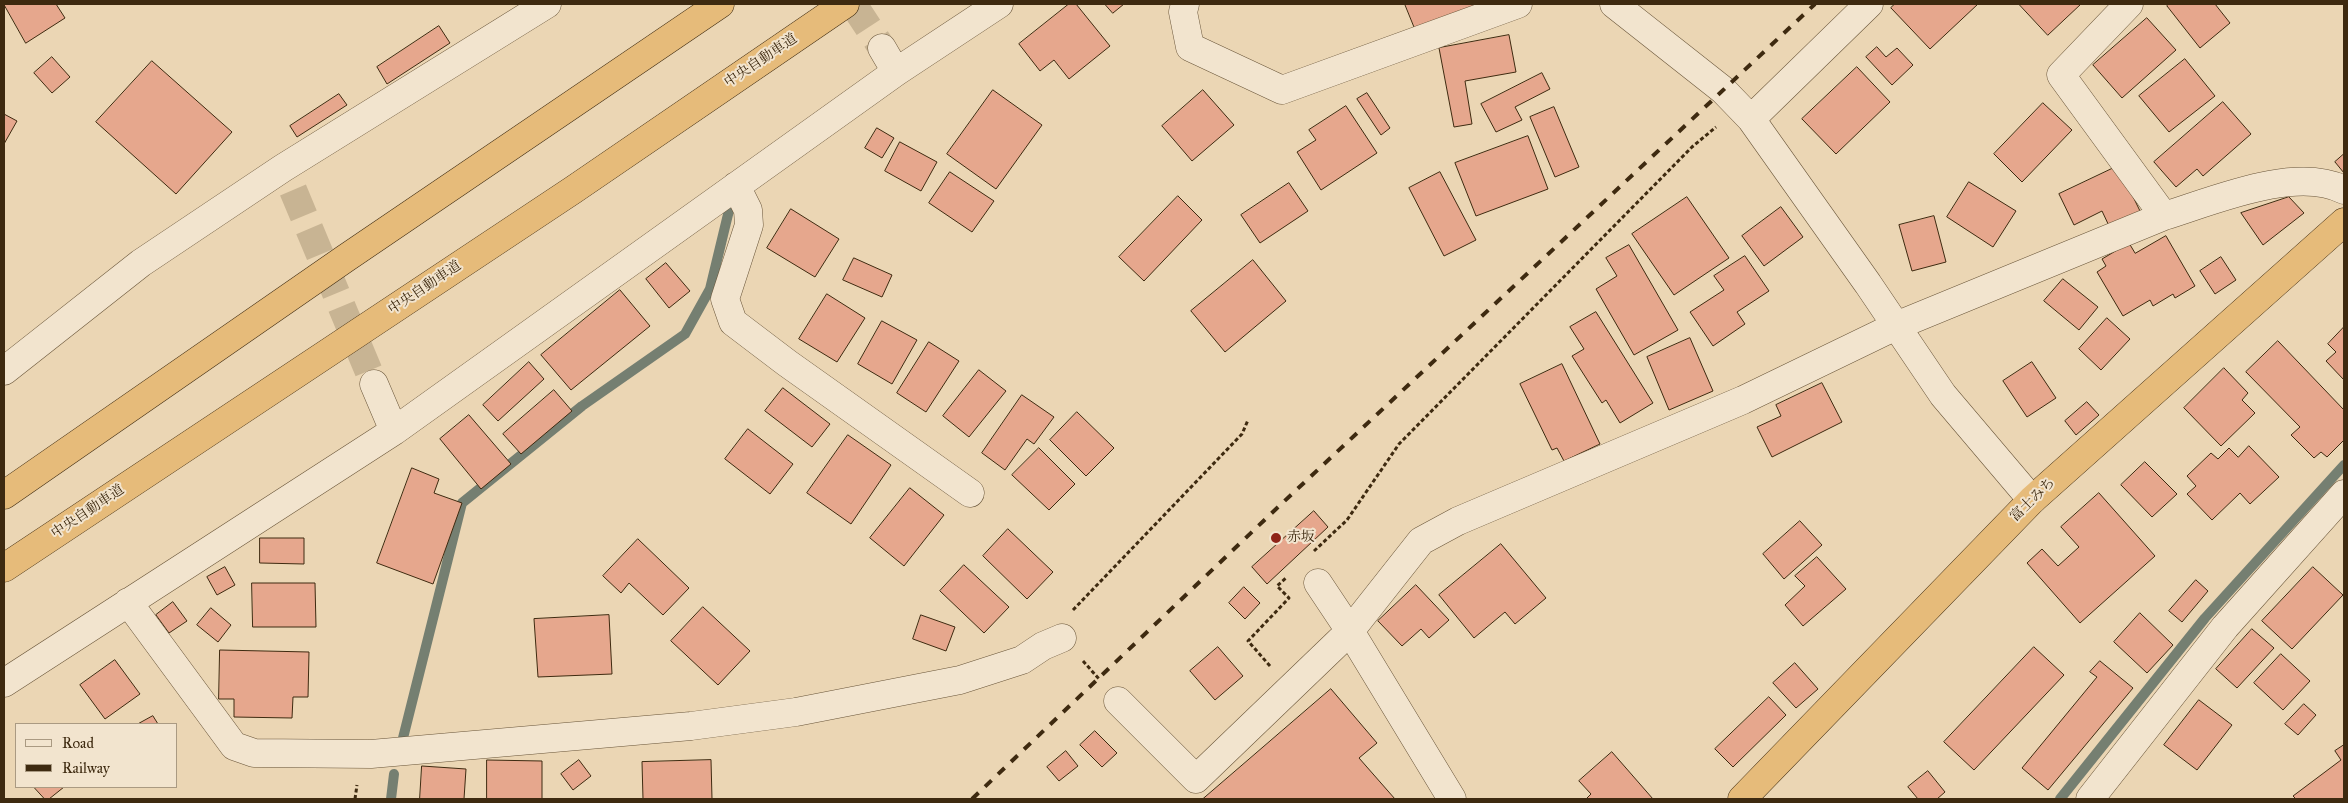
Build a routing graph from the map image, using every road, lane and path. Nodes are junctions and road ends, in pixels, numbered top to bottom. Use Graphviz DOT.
graph roads {
  1 [pos="547,4"];
  2 [pos="720,4"];
  3 [pos="844,4"];
  4 [pos="999,4"];
  5 [pos="1185,4"];
  6 [pos="1518,4"];
  7 [pos="1614,4"];
  8 [pos="1869,4"];
  9 [pos="2129,4"];
  10 [pos="882,48"];
  11 [pos="896,72"];
  12 [pos="1745,113"];
  13 [pos="736,186"];
  14 [pos="2344,190"];
  15 [pos="2164,216"];
  16 [pos="2344,222"];
  17 [pos="1896,326"];
  18 [pos="15,350"];
  19 [pos="4,371"];
  20 [pos="374,384"];
  21 [pos="1248,420"];
  22 [pos="394,431"];
  23 [pos="970,493"];
  24 [pos="2344,494"];
  25 [pos="4,495"];
  26 [pos="2032,500"];
  27 [pos="1308,557"];
  28 [pos="4,568"];
  29 [pos="1290,575"];
  30 [pos="1318,583"];
  31 [pos="128,602"];
  32 [pos="1350,631"];
  33 [pos="1062,638"];
  34 [pos="4,683"];
  35 [pos="1290,689"];
  36 [pos="1118,700"];
  37 [pos="1452,799"];
  38 [pos="1742,799"];
  39 [pos="2090,799"];
  1 -- 18 [label="street"];
  2 -- 25 [label="highway"];
  3 -- 28 [label="highway, 中央自動車道"];
  4 -- 11 [label="street"];
  5 -- 6 [label="street"];
  7 -- 12 [label="street"];
  8 -- 12 [label="street"];
  9 -- 15 [label="street"];
  10 -- 11 [label="street"];
  11 -- 13 [label="street"];
  12 -- 17 [label="street"];
  12 -- 27 [label="path"];
  13 -- 22 [label="street"];
  13 -- 23 [label="street"];
  14 -- 15 [label="street"];
  15 -- 17 [label="street"];
  16 -- 26 [label="highway, 富士みち"];
  17 -- 26 [label="street"];
  17 -- 32 [label="street"];
  18 -- 19 [label="street"];
  20 -- 22 [label="street"];
  21 -- 33 [label="path"];
  22 -- 31 [label="street"];
  24 -- 39 [label="street"];
  26 -- 38 [label="highway, 富士みち"];
  29 -- 35 [label="path"];
  30 -- 32 [label="street"];
  31 -- 33 [label="street"];
  31 -- 34 [label="street"];
  32 -- 35 [label="street"];
  32 -- 37 [label="street"];
  33 -- 36 [label="path"];
  35 -- 36 [label="street"];
}
